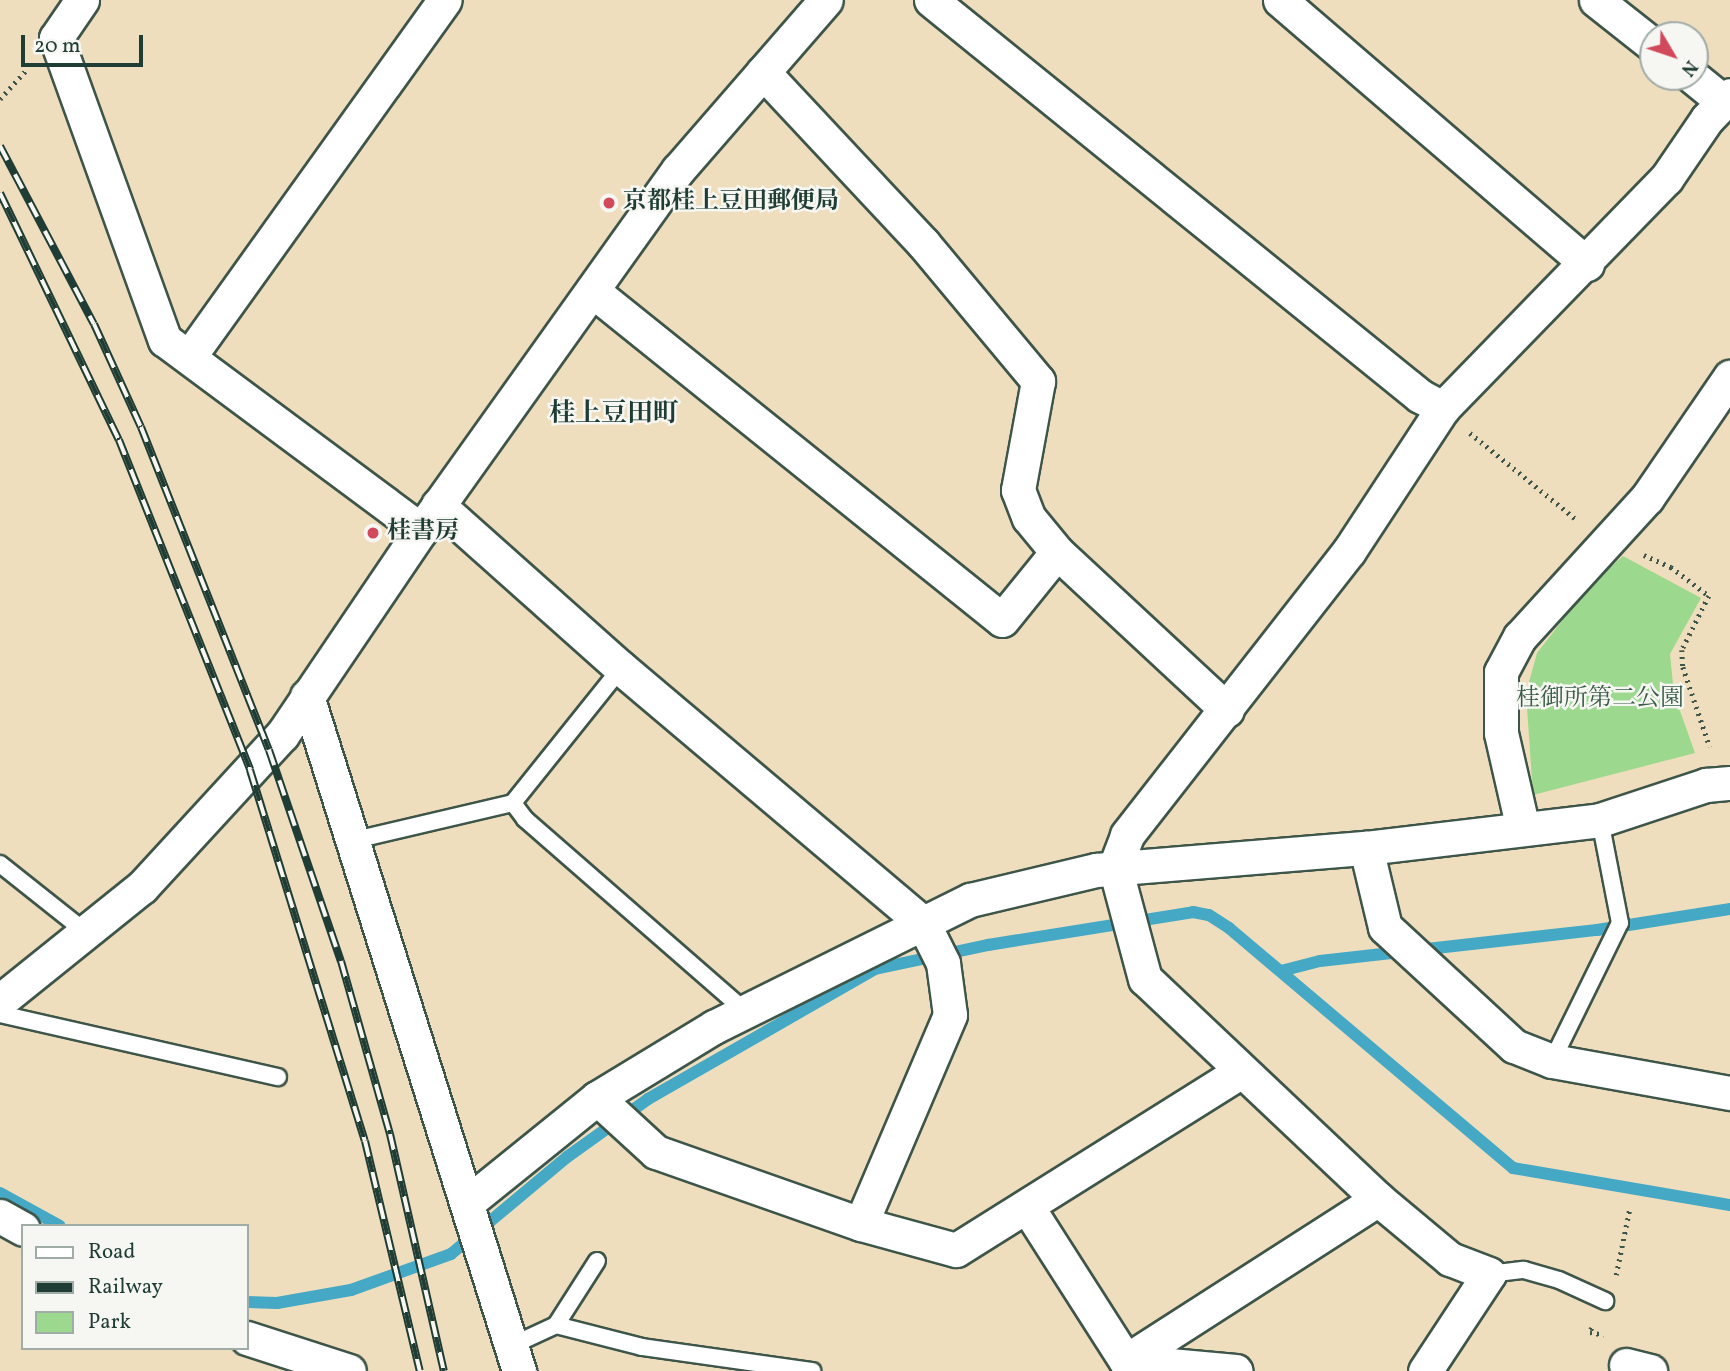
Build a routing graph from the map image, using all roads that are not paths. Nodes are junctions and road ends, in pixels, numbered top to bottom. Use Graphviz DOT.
graph roads {
  1 [pos="82,0"];
  2 [pos="445,0"];
  3 [pos="825,0"];
  4 [pos="930,0"];
  5 [pos="1280,0"];
  6 [pos="1596,0"];
  7 [pos="1639,34"];
  8 [pos="763,72"];
  9 [pos="1705,91"];
  10 [pos="1723,111"];
  11 [pos="1587,264"];
  12 [pos="594,292"];
  13 [pos="188,357"];
  14 [pos="1730,377"];
  15 [pos="1443,408"];
  16 [pos="430,518"];
  17 [pos="1056,552"];
  18 [pos="621,668"];
  19 [pos="307,696"];
  20 [pos="1227,710"];
  21 [pos="1728,783"];
  22 [pos="513,803"];
  23 [pos="1600,820"];
  24 [pos="1523,829"];
  25 [pos="351,841"];
  26 [pos="1366,848"];
  27 [pos="0,864"];
  28 [pos="1115,867"];
  29 [pos="87,933"];
  30 [pos="933,943"];
  31 [pos="0,1002"];
  32 [pos="743,1009"];
  33 [pos="0,1014"];
  34 [pos="1552,1061"];
  35 [pos="1241,1071"];
  36 [pos="278,1077"];
  37 [pos="1730,1093"];
  38 [pos="612,1112"];
  39 [pos="1378,1199"];
  40 [pos="1028,1208"];
  41 [pos="0,1216"];
  42 [pos="474,1224"];
  43 [pos="861,1224"];
  44 [pos="21,1228"];
  45 [pos="597,1261"];
  46 [pos="1489,1274"];
  47 [pos="1605,1301"];
  48 [pos="556,1325"];
  49 [pos="248,1338"];
  50 [pos="516,1358"];
  51 [pos="1126,1361"];
  52 [pos="349,1371"];
  53 [pos="812,1371"];
  54 [pos="1237,1371"];
  55 [pos="1425,1371"];
  1 -- 13 [label="street"];
  2 -- 13 [label="street"];
  3 -- 8 [label="street"];
  4 -- 15 [label="street"];
  5 -- 11 [label="street"];
  6 -- 7 [label="street"];
  8 -- 12 [label="street"];
  8 -- 17 [label="street"];
  9 -- 10 [label="street"];
  10 -- 11 [label="street"];
  11 -- 15 [label="street"];
  12 -- 16 [label="street"];
  12 -- 17 [label="street"];
  13 -- 16 [label="street"];
  14 -- 24 [label="street"];
  15 -- 20 [label="street"];
  16 -- 18 [label="street"];
  16 -- 19 [label="street"];
  17 -- 20 [label="street"];
  18 -- 22 [label="lane"];
  18 -- 30 [label="street"];
  19 -- 25 [label="street"];
  19 -- 29 [label="street"];
  20 -- 28 [label="street"];
  21 -- 23 [label="street"];
  22 -- 25 [label="lane"];
  22 -- 32 [label="lane"];
  23 -- 24 [label="street"];
  23 -- 34 [label="lane"];
  24 -- 26 [label="street"];
  25 -- 42 [label="street"];
  26 -- 28 [label="street"];
  26 -- 34 [label="street"];
  27 -- 29 [label="lane"];
  28 -- 30 [label="street"];
  28 -- 35 [label="street"];
  29 -- 31 [label="street"];
  30 -- 32 [label="street"];
  30 -- 43 [label="street"];
  32 -- 38 [label="street"];
  33 -- 36 [label="lane"];
  34 -- 37 [label="street"];
  35 -- 39 [label="street"];
  35 -- 40 [label="street"];
  38 -- 42 [label="street"];
  38 -- 43 [label="street"];
  39 -- 46 [label="street"];
  39 -- 51 [label="street"];
  40 -- 43 [label="street"];
  40 -- 51 [label="street"];
  41 -- 44 [label="street"];
  42 -- 50 [label="street"];
  45 -- 48 [label="lane"];
  46 -- 47 [label="lane"];
  46 -- 55 [label="street"];
  48 -- 50 [label="lane"];
  48 -- 53 [label="lane"];
  49 -- 52 [label="street"];
  51 -- 54 [label="street"];
}
